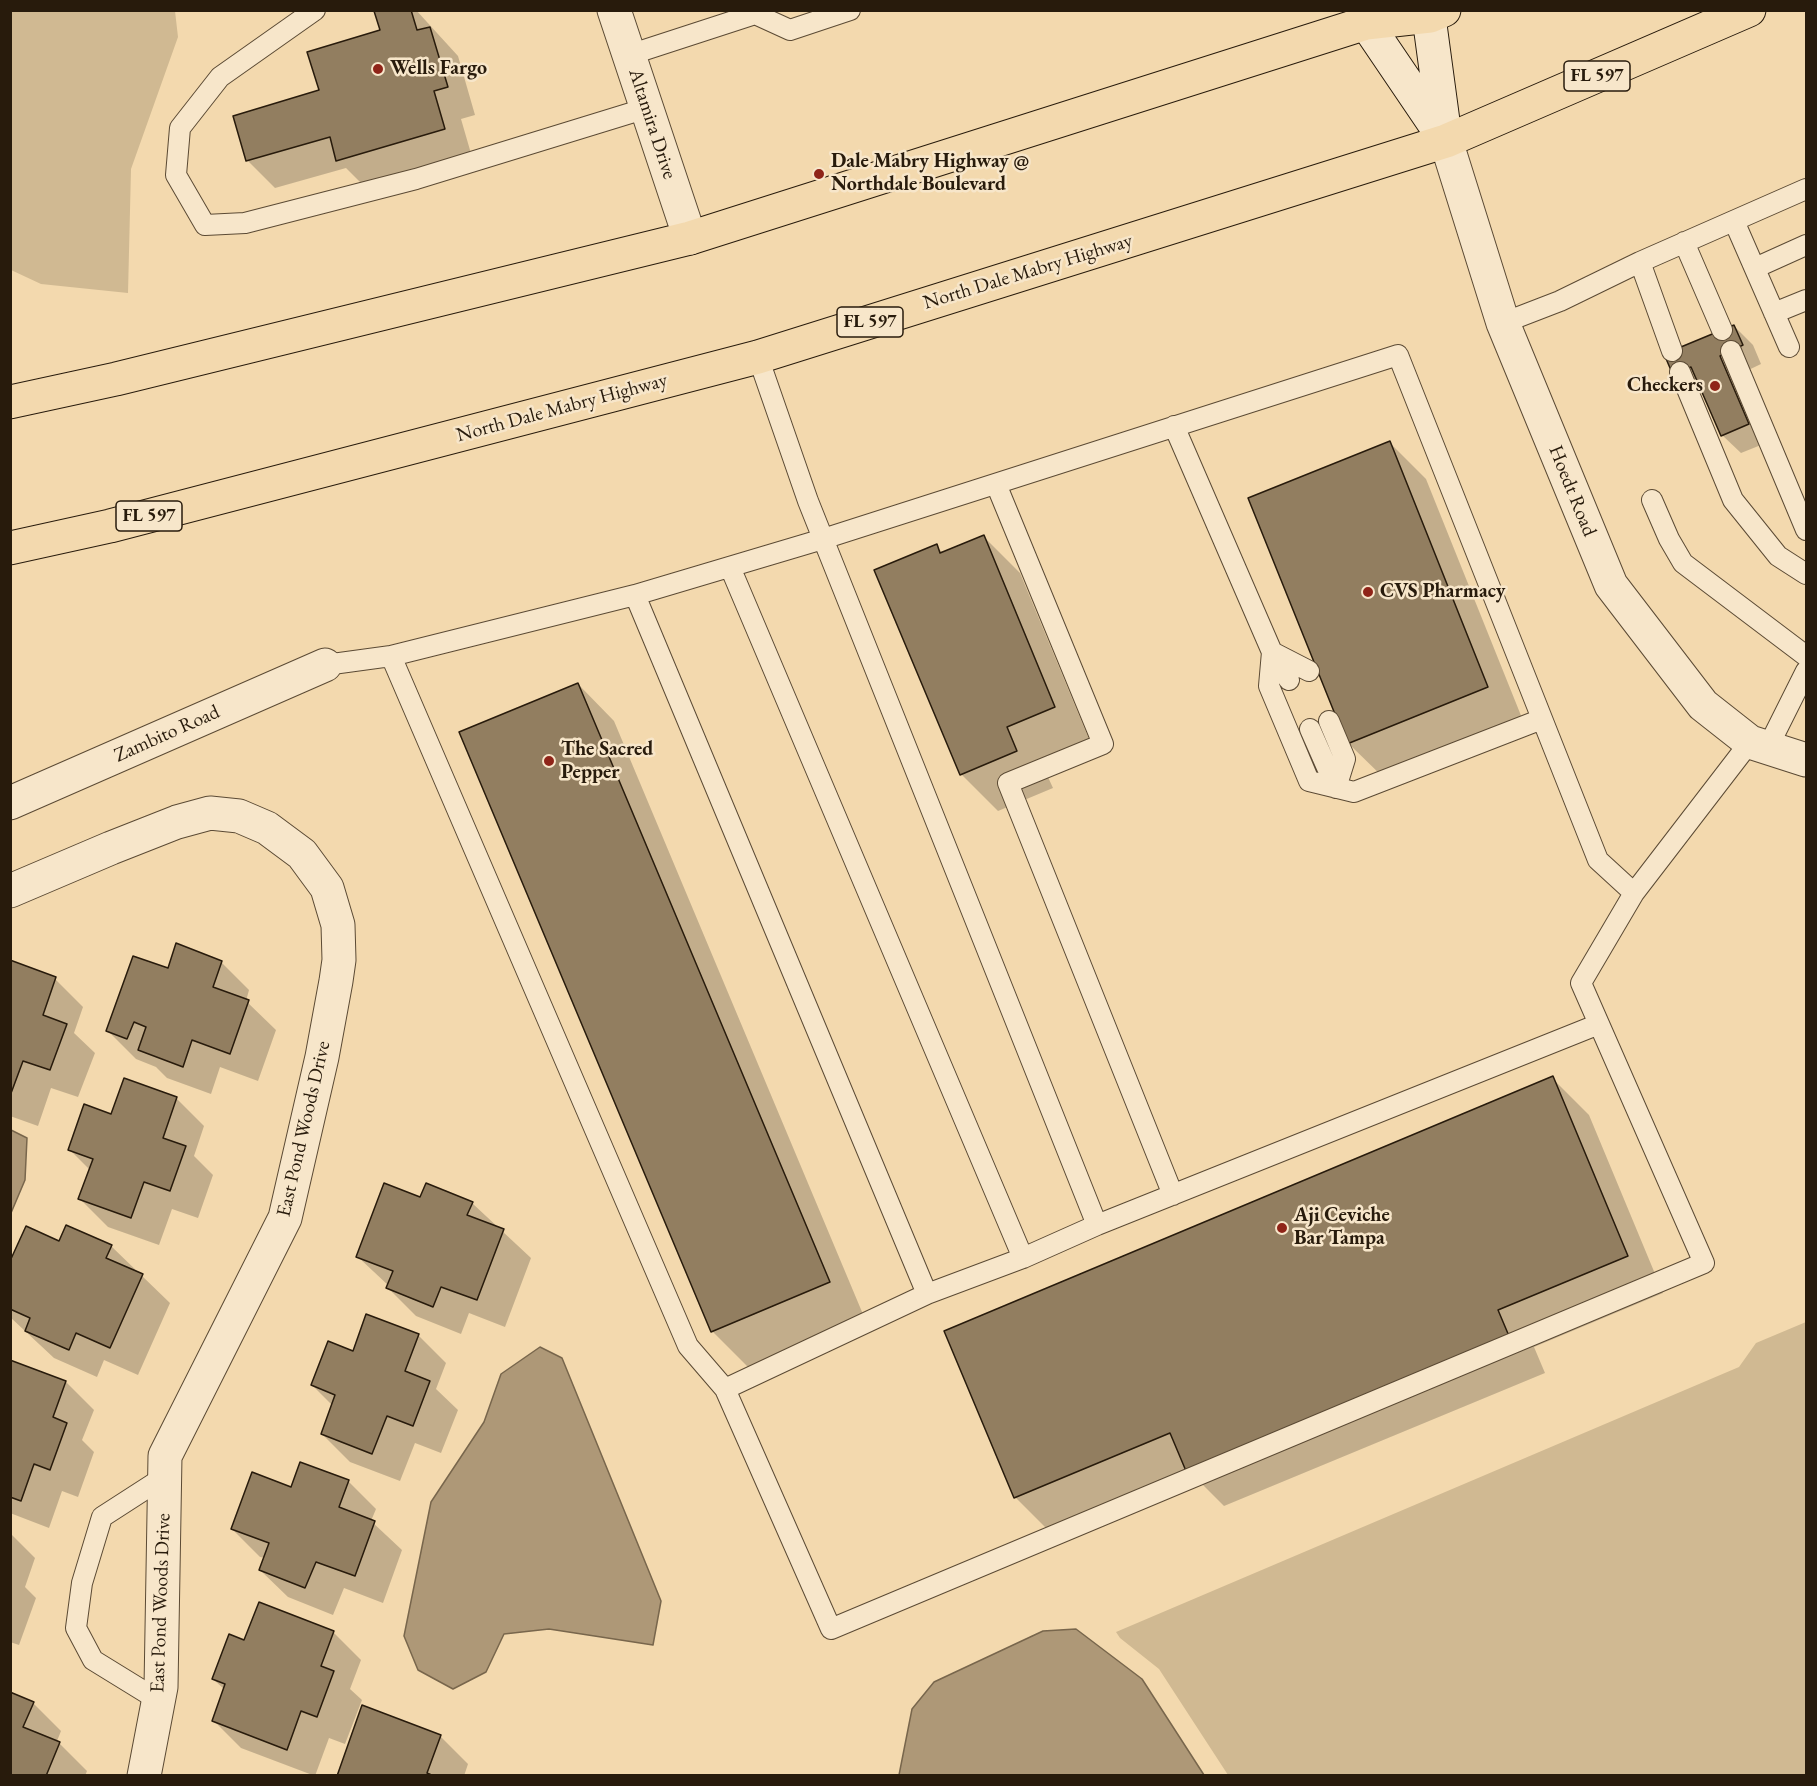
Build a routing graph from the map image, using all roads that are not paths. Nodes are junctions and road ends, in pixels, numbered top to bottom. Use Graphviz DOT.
graph roads {
  1 [pos="315,10"];
  2 [pos="614,10"];
  3 [pos="850,10"];
  4 [pos="1749,10"];
  5 [pos="754,12"];
  6 [pos="1434,12"];
  7 [pos="1364,17"];
  8 [pos="629,55"];
  9 [pos="647,108"];
  10 [pos="1446,141"];
  11 [pos="1806,189"];
  12 [pos="1734,221"];
  13 [pos="690,238"];
  14 [pos="1684,242"];
  15 [pos="1806,245"];
  16 [pos="1640,262"];
  17 [pos="1755,268"];
  18 [pos="1806,300"];
  19 [pos="1774,313"];
  20 [pos="1503,324"];
  21 [pos="1722,330"];
  22 [pos="1789,347"];
  23 [pos="1672,351"];
  24 [pos="1731,351"];
  25 [pos="758,357"];
  26 [pos="1680,372"];
  27 [pos="10,402"];
  28 [pos="1174,426"];
  29 [pos="996,484"];
  30 [pos="1652,501"];
  31 [pos="1806,530"];
  32 [pos="823,539"];
  33 [pos="10,548"];
  34 [pos="729,567"];
  35 [pos="1806,574"];
  36 [pos="635,595"];
  37 [pos="1272,652"];
  38 [pos="391,656"];
  39 [pos="1806,656"];
  40 [pos="325,665"];
  41 [pos="1806,670"];
  42 [pos="1309,671"];
  43 [pos="1289,680"];
  44 [pos="1542,719"];
  45 [pos="1319,725"];
  46 [pos="1759,744"];
  47 [pos="1806,760"];
  48 [pos="1336,788"];
  49 [pos="10,803"];
  50 [pos="10,891"];
  51 [pos="1634,893"];
  52 [pos="1599,1024"];
  53 [pos="1173,1195"];
  54 [pos="1097,1225"];
  55 [pos="1023,1258"];
  56 [pos="927,1294"];
  57 [pos="725,1389"];
  58 [pos="164,1477"];
  59 [pos="158,1700"];
  60 [pos="149,1774"];
  1 -- 9 [label="lane"];
  2 -- 8 [label="street, Altamira Drive"];
  3 -- 5 [label="lane"];
  4 -- 10 [label="main road, North Dale Mabry Highway / FL 597"];
  5 -- 8 [label="lane"];
  6 -- 7 [label="main road"];
  6 -- 10 [label="street"];
  7 -- 10 [label="street"];
  7 -- 13 [label="main road"];
  8 -- 9 [label="street, Altamira Drive"];
  9 -- 13 [label="street, Altamira Drive"];
  10 -- 20 [label="street, Hoedt Road"];
  10 -- 25 [label="main road, North Dale Mabry Highway / FL 597"];
  11 -- 12 [label="lane"];
  12 -- 14 [label="lane"];
  12 -- 17 [label="lane"];
  13 -- 27 [label="main road"];
  14 -- 16 [label="lane"];
  14 -- 21 [label="lane"];
  15 -- 17 [label="lane"];
  16 -- 20 [label="lane"];
  16 -- 23 [label="lane"];
  17 -- 19 [label="lane"];
  18 -- 19 [label="lane"];
  19 -- 22 [label="lane"];
  20 -- 46 [label="street, Hoedt Road"];
  24 -- 31 [label="lane"];
  25 -- 32 [label="lane"];
  25 -- 33 [label="main road, North Dale Mabry Highway / FL 597"];
  26 -- 35 [label="lane"];
  28 -- 29 [label="lane"];
  28 -- 37 [label="lane"];
  28 -- 44 [label="lane"];
  29 -- 32 [label="lane"];
  29 -- 53 [label="lane"];
  30 -- 39 [label="lane"];
  32 -- 34 [label="lane"];
  32 -- 54 [label="lane"];
  34 -- 36 [label="lane"];
  34 -- 55 [label="lane"];
  36 -- 38 [label="lane"];
  36 -- 56 [label="lane"];
  37 -- 42 [label="lane"];
  37 -- 43 [label="lane"];
  37 -- 48 [label="lane"];
  38 -- 40 [label="lane"];
  38 -- 57 [label="lane"];
  40 -- 49 [label="street, Zambito Road"];
  41 -- 46 [label="lane"];
  44 -- 48 [label="lane"];
  44 -- 51 [label="lane"];
  45 -- 48 [label="lane"];
  46 -- 47 [label="street, Hoedt Road"];
  46 -- 51 [label="lane"];
  50 -- 58 [label="street, East Pond Woods Drive"];
  51 -- 52 [label="lane"];
  52 -- 53 [label="lane"];
  52 -- 57 [label="lane"];
  53 -- 54 [label="lane"];
  54 -- 55 [label="lane"];
  55 -- 56 [label="lane"];
  56 -- 57 [label="lane"];
  58 -- 59 [label="street, East Pond Woods Drive"];
  58 -- 59 [label="lane"];
  59 -- 60 [label="street, East Pond Woods Drive"];
}
